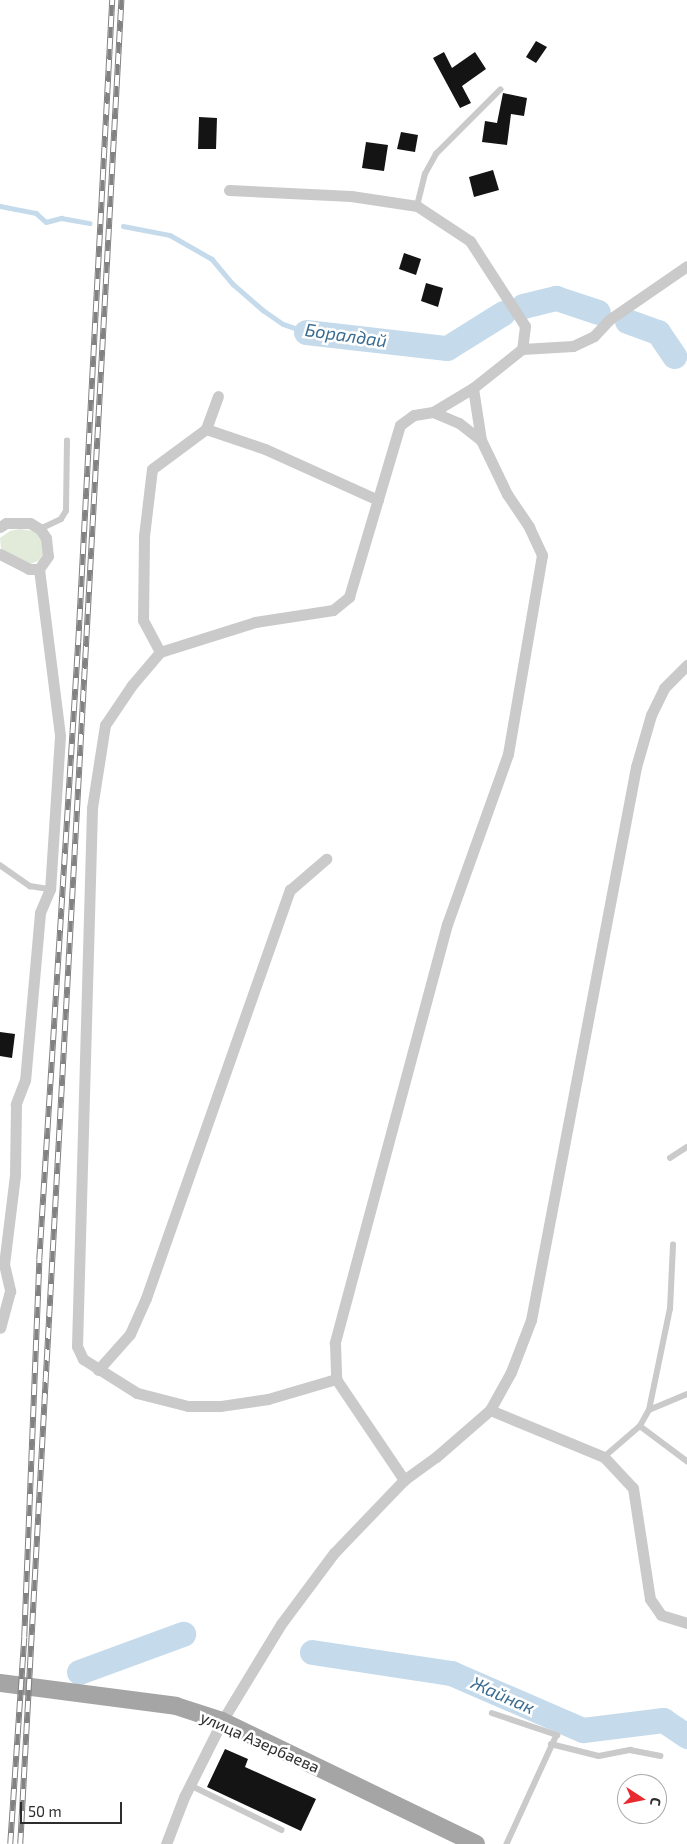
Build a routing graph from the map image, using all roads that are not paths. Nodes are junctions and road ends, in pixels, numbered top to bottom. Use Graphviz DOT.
graph roads {
  1 [pos="500,90"];
  2 [pos="229,190"];
  3 [pos="416,206"];
  4 [pos="687,266"];
  5 [pos="522,349"];
  6 [pos="473,388"];
  7 [pos="218,396"];
  8 [pos="433,412"];
  9 [pos="206,429"];
  10 [pos="481,440"];
  11 [pos="67,441"];
  12 [pos="378,500"];
  13 [pos="0,527"];
  14 [pos="40,529"];
  15 [pos="0,554"];
  16 [pos="40,569"];
  17 [pos="160,652"];
  18 [pos="687,665"];
  19 [pos="326,859"];
  20 [pos="0,865"];
  21 [pos="50,889"];
  22 [pos="687,1147"];
  23 [pos="670,1158"];
  24 [pos="673,1246"];
  25 [pos="2,1264"];
  26 [pos="0,1328"];
  27 [pos="98,1370"];
  28 [pos="336,1379"];
  29 [pos="687,1394"];
  30 [pos="490,1410"];
  31 [pos="649,1410"];
  32 [pos="640,1426"];
  33 [pos="604,1457"];
  34 [pos="687,1461"];
  35 [pos="404,1480"];
  36 [pos="687,1623"];
  37 [pos="0,1683"];
  38 [pos="492,1713"];
  39 [pos="222,1721"];
  40 [pos="551,1744"];
  41 [pos="660,1756"];
  42 [pos="190,1786"];
  43 [pos="282,1830"];
  44 [pos="166,1844"];
  45 [pos="476,1844"];
  46 [pos="507,1844"];
  1 -- 3 [label="lane"];
  2 -- 3 [label="street"];
  3 -- 5 [label="street"];
  4 -- 5 [label="street"];
  5 -- 6 [label="street"];
  6 -- 8 [label="street"];
  6 -- 10 [label="street"];
  7 -- 9 [label="street"];
  8 -- 10 [label="street"];
  8 -- 12 [label="street"];
  9 -- 12 [label="street"];
  9 -- 17 [label="street"];
  10 -- 28 [label="street"];
  11 -- 14 [label="lane"];
  12 -- 17 [label="street"];
  13 -- 14 [label="street"];
  14 -- 16 [label="street"];
  15 -- 16 [label="street"];
  16 -- 21 [label="street"];
  17 -- 27 [label="street"];
  18 -- 30 [label="street"];
  19 -- 27 [label="street"];
  20 -- 21 [label="lane"];
  21 -- 25 [label="street"];
  22 -- 23 [label="lane"];
  24 -- 31 [label="lane"];
  25 -- 26 [label="street"];
  27 -- 28 [label="street"];
  28 -- 35 [label="street"];
  29 -- 31 [label="lane"];
  30 -- 33 [label="street"];
  30 -- 35 [label="street"];
  31 -- 32 [label="lane"];
  32 -- 33 [label="lane"];
  32 -- 34 [label="lane"];
  33 -- 36 [label="street"];
  35 -- 39 [label="street"];
  37 -- 39 [label="main road, улица Азербаева"];
  38 -- 40 [label="lane"];
  39 -- 42 [label="street"];
  39 -- 45 [label="main road, улица Азербаева"];
  40 -- 41 [label="lane"];
  40 -- 46 [label="lane"];
  42 -- 43 [label="lane"];
  42 -- 44 [label="street"];
}
